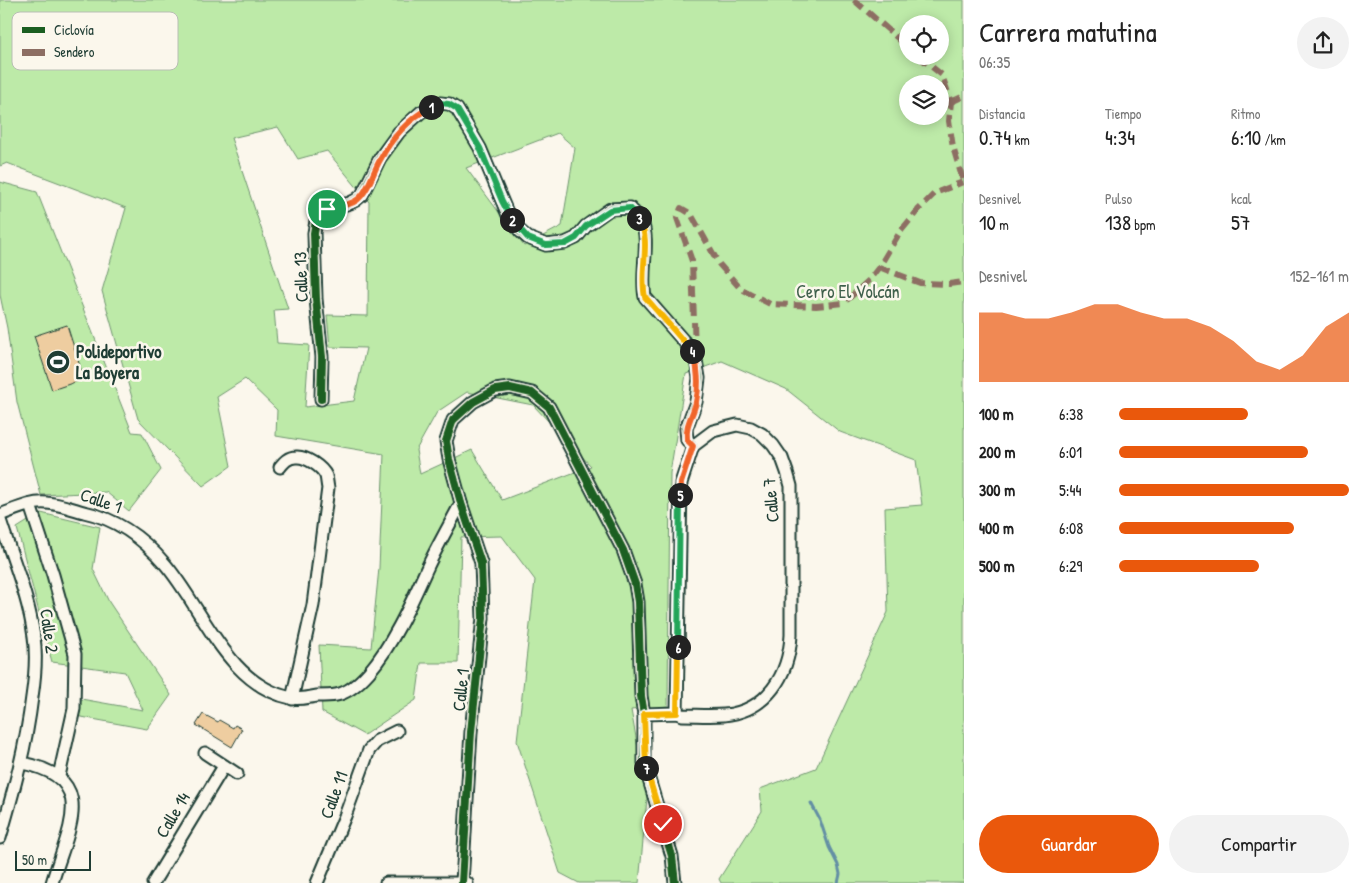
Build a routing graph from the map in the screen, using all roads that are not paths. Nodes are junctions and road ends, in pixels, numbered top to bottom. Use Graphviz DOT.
graph roads {
  1 [pos="321,399"];
  2 [pos="693,446"];
  3 [pos="280,467"];
  4 [pos="461,503"];
  5 [pos="30,505"];
  6 [pos="0,515"];
  7 [pos="0,520"];
  8 [pos="292,699"];
  9 [pos="677,713"];
  10 [pos="644,714"];
  11 [pos="397,732"];
  12 [pos="205,754"];
  13 [pos="22,763"];
  14 [pos="224,766"];
  15 [pos="237,774"];
  16 [pos="59,776"];
  17 [pos="0,838"];
  18 [pos="52,883"];
  19 [pos="152,883"];
  20 [pos="317,883"];
  21 [pos="386,883"];
  22 [pos="463,883"];
  23 [pos="675,883"];
  1 -- 2 [label="street, Calle 13"];
  2 -- 9 [label="street"];
  2 -- 9 [label="street, Calle 7"];
  3 -- 8 [label="street"];
  4 -- 8 [label="street, Calle 1"];
  4 -- 10 [label="street"];
  4 -- 22 [label="street, Calle 1"];
  5 -- 6 [label="street, Calle 1"];
  5 -- 8 [label="street, Calle 1"];
  5 -- 16 [label="street"];
  7 -- 13 [label="street, Calle 2"];
  9 -- 10 [label="street, Calle 7"];
  10 -- 23 [label="street"];
  11 -- 20 [label="street, Calle 11"];
  12 -- 14 [label="street"];
  13 -- 16 [label="street"];
  13 -- 17 [label="street, Calle 2"];
  14 -- 15 [label="street"];
  14 -- 19 [label="street, Calle 14"];
  16 -- 18 [label="street"];
  21 -- 22 [label="street"];
}
